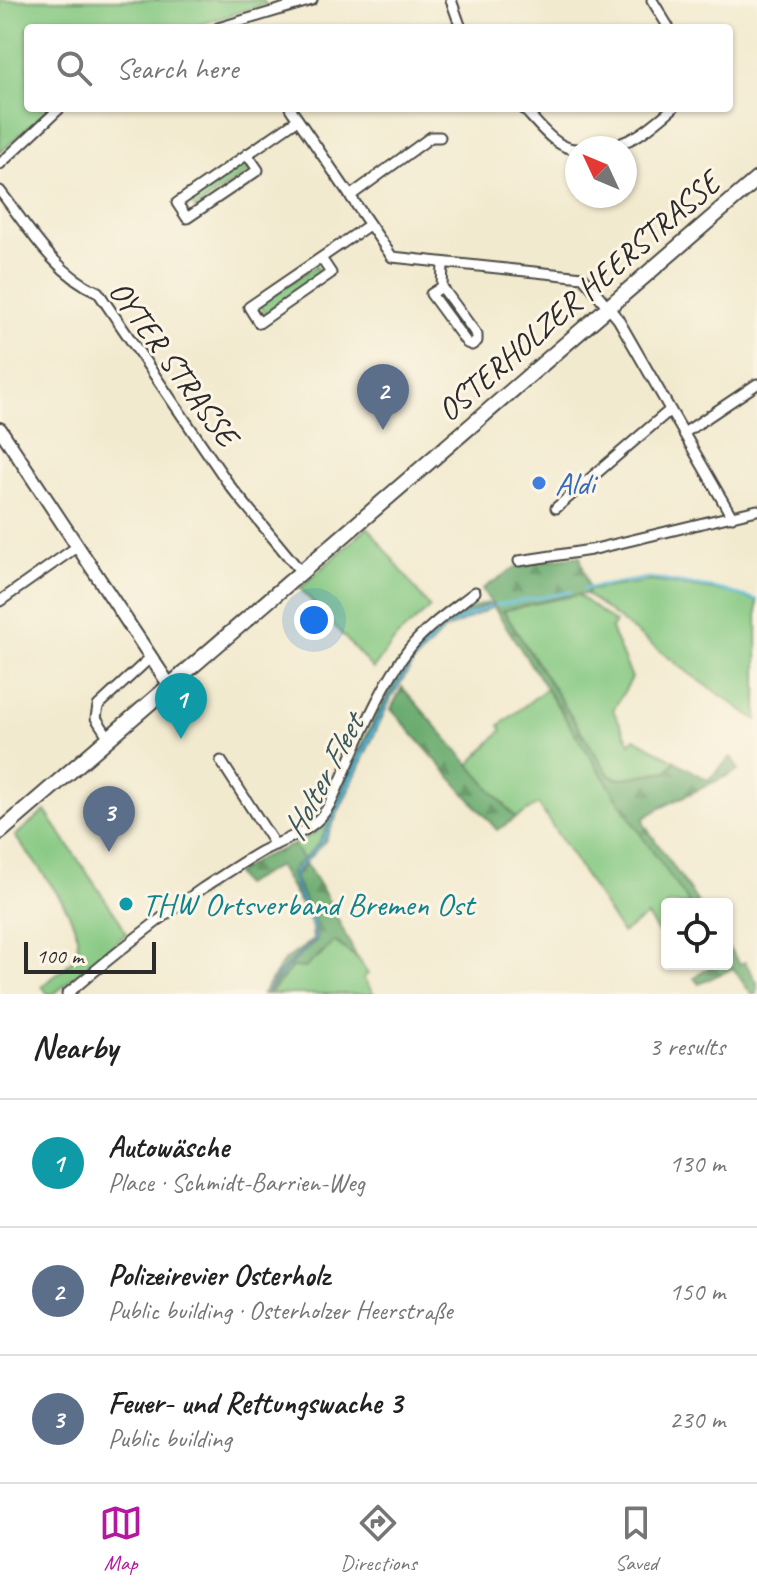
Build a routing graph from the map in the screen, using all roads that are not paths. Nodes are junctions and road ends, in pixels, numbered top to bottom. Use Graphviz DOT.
graph roads {
  1 [pos="312,0"];
  2 [pos="451,0"];
  3 [pos="652,0"];
  4 [pos="240,24"];
  5 [pos="460,24"];
  6 [pos="667,24"];
  7 [pos="56,112"];
  8 [pos="292,112"];
  9 [pos="527,112"];
  10 [pos="668,112"];
  11 [pos="297,120"];
  12 [pos="637,136"];
  13 [pos="440,137"];
  14 [pos="565,147"];
  15 [pos="247,154"];
  16 [pos="0,164"];
  17 [pos="757,179"];
  18 [pos="0,191"];
  19 [pos="350,196"];
  20 [pos="369,225"];
  21 [pos="321,258"];
  22 [pos="443,264"];
  23 [pos="442,287"];
  24 [pos="608,307"];
  25 [pos="757,384"];
  26 [pos="670,410"];
  27 [pos="0,429"];
  28 [pos="684,433"];
  29 [pos="556,508"];
  30 [pos="757,510"];
  31 [pos="732,517"];
  32 [pos="78,546"];
  33 [pos="519,561"];
  34 [pos="301,572"];
  35 [pos="475,592"];
  36 [pos="0,601"];
  37 [pos="151,657"];
  38 [pos="170,686"];
  39 [pos="109,738"];
  40 [pos="221,761"];
  41 [pos="0,832"];
  42 [pos="275,845"];
  43 [pos="67,994"];
  1 -- 4 [label="street"];
  2 -- 5 [label="street"];
  3 -- 6 [label="street"];
  7 -- 16 [label="street"];
  8 -- 11 [label="street"];
  9 -- 14 [label="street"];
  10 -- 12 [label="street"];
  11 -- 15 [label="street"];
  11 -- 19 [label="street"];
  13 -- 19 [label="street"];
  15 -- 15 [label="street"];
  17 -- 24 [label="main road, OSTERHOLZER HEERSTRASSE"];
  18 -- 34 [label="street, OYTER STRASSE"];
  19 -- 20 [label="street"];
  20 -- 21 [label="street"];
  20 -- 22 [label="street"];
  21 -- 21 [label="street"];
  22 -- 23 [label="street"];
  22 -- 24 [label="street"];
  23 -- 23 [label="street"];
  24 -- 26 [label="street"];
  24 -- 34 [label="main road, OSTERHOLZER HEERSTRASSE"];
  25 -- 28 [label="street"];
  26 -- 28 [label="street"];
  26 -- 29 [label="street"];
  27 -- 32 [label="main road"];
  28 -- 31 [label="street"];
  30 -- 31 [label="street"];
  31 -- 33 [label="street"];
  32 -- 36 [label="street"];
  32 -- 37 [label="main road"];
  34 -- 38 [label="main road, OSTERHOLZER HEERSTRASSE"];
  35 -- 42 [label="street"];
  37 -- 38 [label="main road"];
  37 -- 39 [label="street"];
  38 -- 39 [label="main road, OSTERHOLZER HEERSTRASSE"];
  39 -- 41 [label="main road, OSTERHOLZER HEERSTRASSE"];
  40 -- 42 [label="street"];
  42 -- 43 [label="street"];
}
